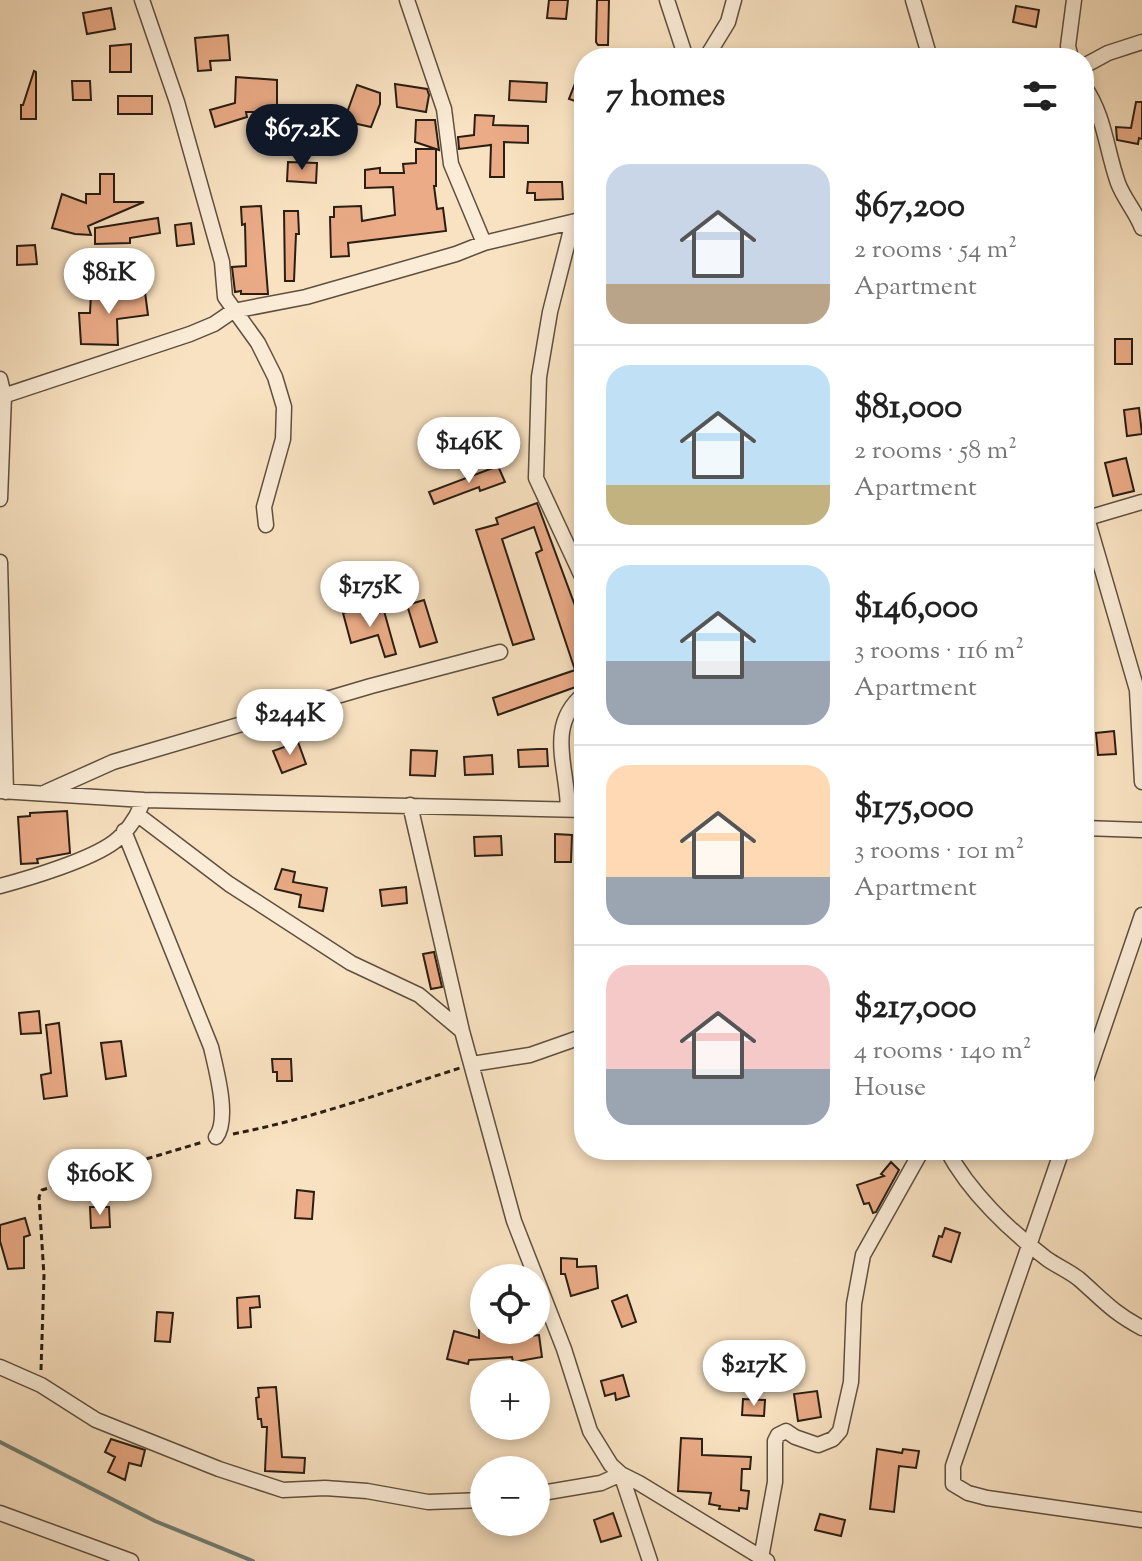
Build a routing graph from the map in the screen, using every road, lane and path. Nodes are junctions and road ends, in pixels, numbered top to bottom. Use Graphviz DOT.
graph roads {
  1 [pos="142,0"];
  2 [pos="407,0"];
  3 [pos="667,0"];
  4 [pos="734,0"];
  5 [pos="913,0"];
  6 [pos="1074,0"];
  7 [pos="1142,42"];
  8 [pos="683,48"];
  9 [pos="712,48"];
  10 [pos="927,48"];
  11 [pos="1068,48"];
  12 [pos="1094,61"];
  13 [pos="1094,104"];
  14 [pos="574,222"];
  15 [pos="1142,228"];
  16 [pos="574,234"];
  17 [pos="484,243"];
  18 [pos="233,311"];
  19 [pos="0,379"];
  20 [pos="2,397"];
  21 [pos="0,499"];
  22 [pos="1142,502"];
  23 [pos="1094,516"];
  24 [pos="266,525"];
  25 [pos="1094,545"];
  26 [pos="574,560"];
  27 [pos="0,562"];
  28 [pos="500,652"];
  29 [pos="574,706"];
  30 [pos="1142,782"];
  31 [pos="3,792"];
  32 [pos="42,794"];
  33 [pos="144,800"];
  34 [pos="410,805"];
  35 [pos="568,810"];
  36 [pos="574,810"];
  37 [pos="138,815"];
  38 [pos="1094,828"];
  39 [pos="1142,830"];
  40 [pos="124,831"];
  41 [pos="0,886"];
  42 [pos="1142,915"];
  43 [pos="462,1031"];
  44 [pos="574,1040"];
  45 [pos="1094,1056"];
  46 [pos="472,1064"];
  47 [pos="216,1137"];
  48 [pos="916,1160"];
  49 [pos="953,1160"];
  50 [pos="1059,1160"];
  51 [pos="1030,1244"];
  52 [pos="1142,1328"];
  53 [pos="0,1367"];
  54 [pos="41,1385"];
  55 [pos="621,1474"];
  56 [pos="550,1492"];
  57 [pos="470,1501"];
  58 [pos="0,1513"];
  59 [pos="1142,1520"];
  60 [pos="764,1559"];
  61 [pos="131,1561"];
  62 [pos="650,1561"];
  1 -- 18 [label="street"];
  2 -- 17 [label="street"];
  3 -- 8 [label="street"];
  4 -- 9 [label="street"];
  5 -- 10 [label="street"];
  6 -- 11 [label="street"];
  7 -- 12 [label="street"];
  13 -- 15 [label="street"];
  14 -- 17 [label="street"];
  16 -- 26 [label="street"];
  17 -- 18 [label="street"];
  18 -- 20 [label="street"];
  18 -- 24 [label="street"];
  19 -- 20 [label="street"];
  20 -- 21 [label="street"];
  22 -- 23 [label="street"];
  25 -- 30 [label="street"];
  27 -- 31 [label="street"];
  28 -- 32 [label="street"];
  29 -- 35 [label="street"];
  31 -- 32 [label="street"];
  32 -- 33 [label="street"];
  33 -- 34 [label="street"];
  33 -- 37 [label="street"];
  34 -- 35 [label="street"];
  34 -- 43 [label="street"];
  35 -- 36 [label="street"];
  37 -- 40 [label="street"];
  37 -- 43 [label="street"];
  38 -- 39 [label="street"];
  40 -- 41 [label="street"];
  40 -- 47 [label="street"];
  42 -- 45 [label="street"];
  43 -- 46 [label="street"];
  44 -- 46 [label="street"];
  46 -- 47 [label="path"];
  46 -- 55 [label="street"];
  47 -- 54 [label="path"];
  48 -- 60 [label="street"];
  49 -- 51 [label="street"];
  50 -- 51 [label="street"];
  51 -- 52 [label="street"];
  51 -- 59 [label="street"];
  53 -- 54 [label="street"];
  54 -- 57 [label="street"];
  55 -- 56 [label="street"];
  55 -- 60 [label="street"];
  55 -- 62 [label="street"];
  58 -- 61 [label="street"];
}
